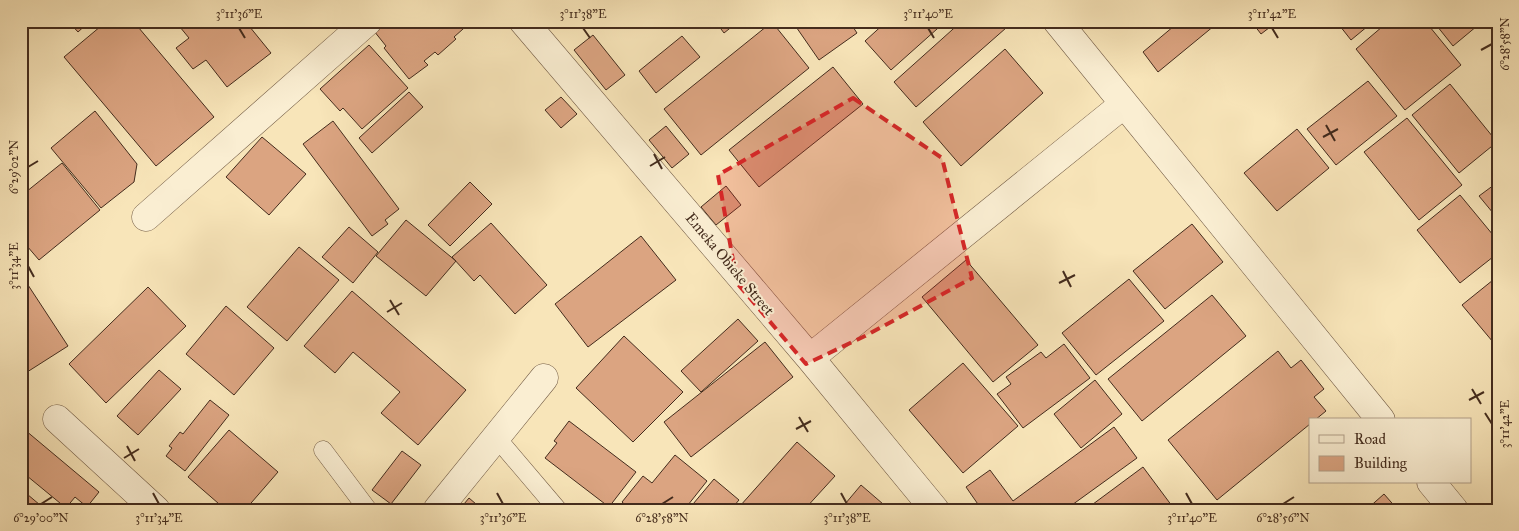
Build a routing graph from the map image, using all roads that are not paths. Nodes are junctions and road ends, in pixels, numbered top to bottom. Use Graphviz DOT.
graph roads {
  1 [pos="368,21"];
  2 [pos="523,21"];
  3 [pos="1056,21"];
  4 [pos="1124,104"];
  5 [pos="146,218"];
  6 [pos="810,358"];
  7 [pos="544,378"];
  8 [pos="1379,418"];
  9 [pos="57,419"];
  10 [pos="496,437"];
  11 [pos="323,450"];
  12 [pos="1434,484"];
  13 [pos="156,510"];
  14 [pos="368,510"];
  15 [pos="437,510"];
  16 [pos="558,510"];
  17 [pos="935,510"];
  18 [pos="1454,510"];
  1 -- 5 [label="street"];
  2 -- 6 [label="street, Emeka Obieke Street"];
  3 -- 4 [label="street"];
  4 -- 6 [label="street"];
  4 -- 8 [label="street"];
  6 -- 17 [label="street, Emeka Obieke Street"];
  7 -- 10 [label="street"];
  9 -- 13 [label="street"];
  10 -- 15 [label="street"];
  10 -- 16 [label="lane"];
  11 -- 14 [label="lane"];
  12 -- 18 [label="street"];
}
